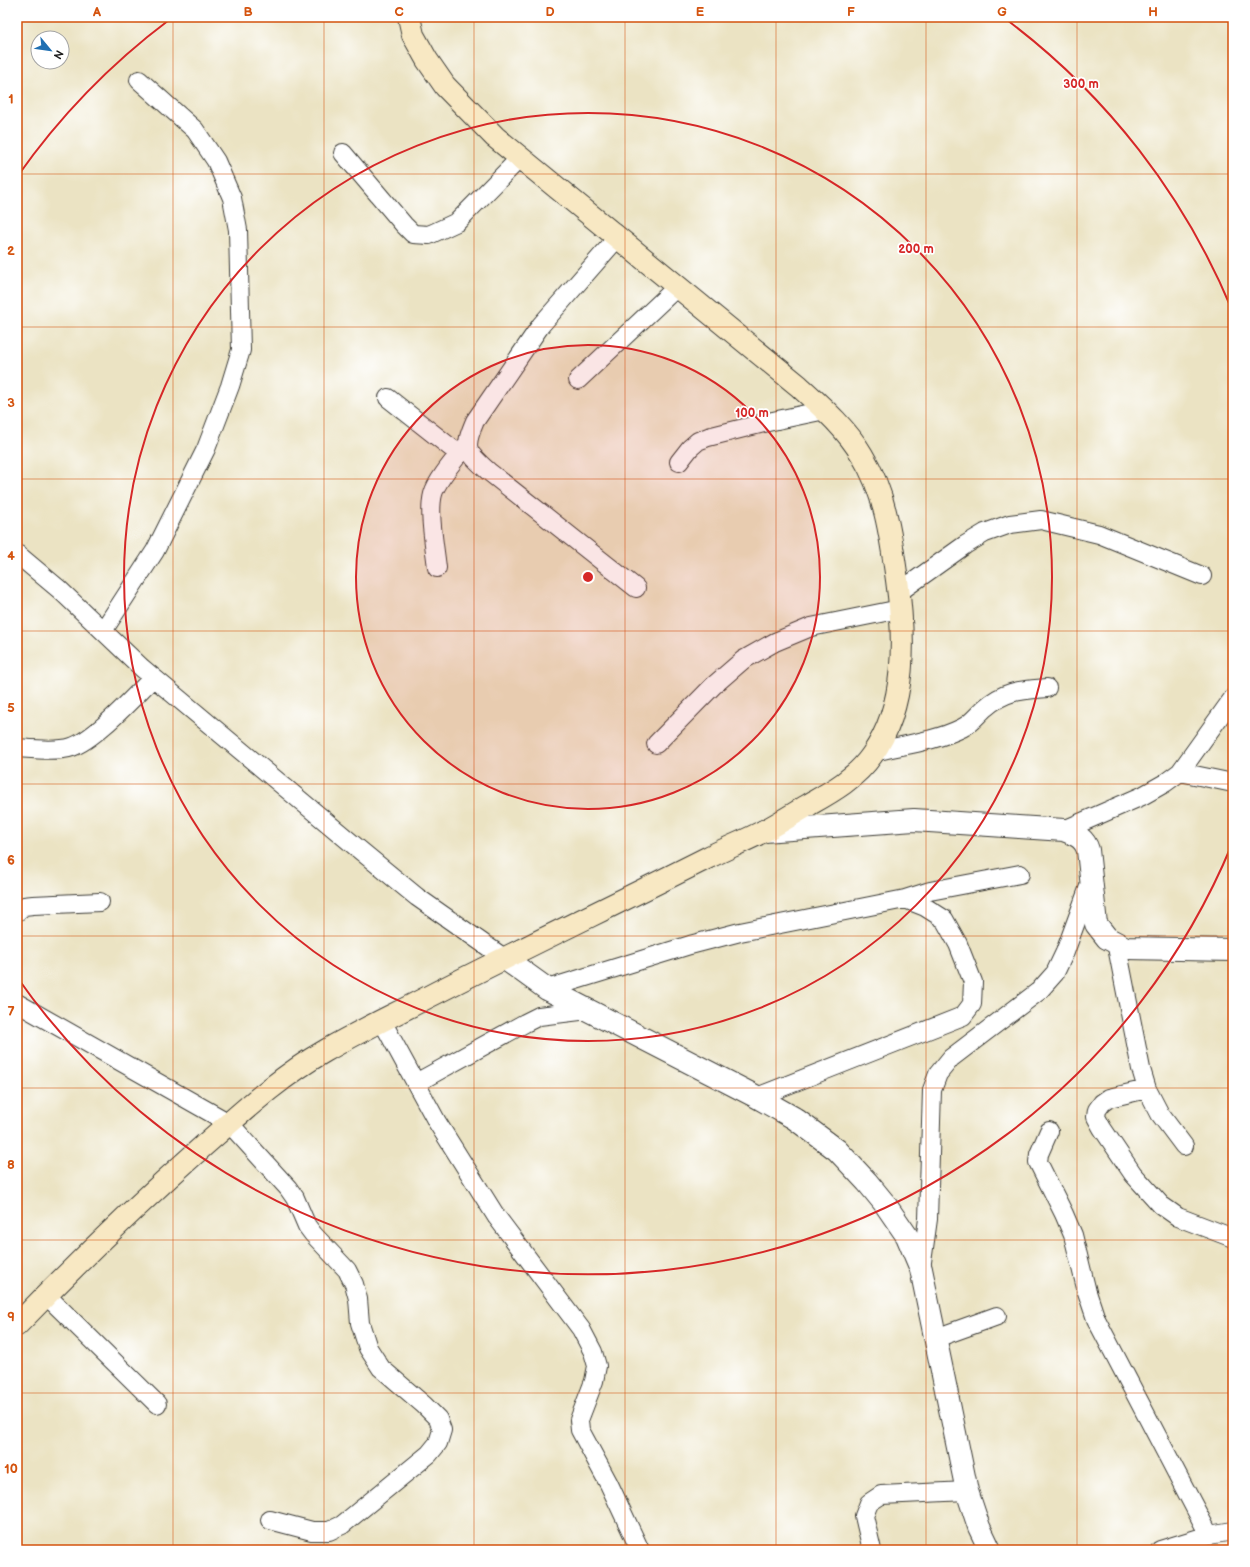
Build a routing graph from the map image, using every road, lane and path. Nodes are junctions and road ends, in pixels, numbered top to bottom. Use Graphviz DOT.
graph roads {
  1 [pos="409,17"];
  2 [pos="139,80"];
  3 [pos="343,153"];
  4 [pos="521,157"];
  5 [pos="618,237"];
  6 [pos="678,286"];
  7 [pos="578,380"];
  8 [pos="388,398"];
  9 [pos="825,410"];
  10 [pos="463,448"];
  11 [pos="679,462"];
  12 [pos="17,554"];
  13 [pos="437,568"];
  14 [pos="1202,576"];
  15 [pos="636,588"];
  16 [pos="899,600"];
  17 [pos="103,631"];
  18 [pos="153,678"];
  19 [pos="1047,688"];
  20 [pos="1233,698"];
  21 [pos="1233,721"];
  22 [pos="1213,726"];
  23 [pos="656,744"];
  24 [pos="17,748"];
  25 [pos="874,752"];
  26 [pos="1180,772"];
  27 [pos="1233,783"];
  28 [pos="1064,830"];
  29 [pos="764,831"];
  30 [pos="1020,874"];
  31 [pos="1091,880"];
  32 [pos="905,898"];
  33 [pos="100,902"];
  34 [pos="17,912"];
  35 [pos="1116,942"];
  36 [pos="1233,950"];
  37 [pos="504,958"];
  38 [pos="547,989"];
  39 [pos="20,1002"];
  40 [pos="588,1010"];
  41 [pos="382,1021"];
  42 [pos="416,1083"];
  43 [pos="1147,1089"];
  44 [pos="756,1097"];
  45 [pos="229,1123"];
  46 [pos="1049,1131"];
  47 [pos="1184,1146"];
  48 [pos="1233,1238"];
  49 [pos="921,1269"];
  50 [pos="46,1295"];
  51 [pos="997,1316"];
  52 [pos="17,1325"];
  53 [pos="936,1338"];
  54 [pos="157,1404"];
  55 [pos="967,1491"];
  56 [pos="270,1520"];
  57 [pos="1233,1531"];
  58 [pos="1209,1535"];
  59 [pos="640,1550"];
  60 [pos="872,1550"];
  61 [pos="990,1550"];
  62 [pos="1160,1550"];
  1 -- 4 [label="main road"];
  2 -- 17 [label="street"];
  3 -- 4 [label="street"];
  4 -- 5 [label="main road"];
  5 -- 6 [label="main road"];
  5 -- 10 [label="street"];
  6 -- 7 [label="street"];
  6 -- 9 [label="main road"];
  8 -- 10 [label="street"];
  9 -- 11 [label="street"];
  9 -- 16 [label="main road"];
  10 -- 13 [label="street"];
  10 -- 15 [label="street"];
  12 -- 17 [label="street"];
  14 -- 16 [label="street"];
  16 -- 23 [label="street"];
  16 -- 25 [label="main road"];
  17 -- 18 [label="street"];
  18 -- 24 [label="street"];
  18 -- 37 [label="street"];
  19 -- 25 [label="street"];
  20 -- 22 [label="street"];
  21 -- 22 [label="street"];
  22 -- 26 [label="street"];
  25 -- 29 [label="main road"];
  26 -- 27 [label="street"];
  26 -- 28 [label="street"];
  28 -- 29 [label="street"];
  28 -- 31 [label="street"];
  29 -- 37 [label="main road"];
  30 -- 32 [label="street"];
  31 -- 35 [label="street"];
  31 -- 49 [label="street"];
  32 -- 38 [label="street"];
  32 -- 44 [label="street"];
  33 -- 34 [label="street"];
  35 -- 36 [label="street"];
  35 -- 43 [label="street"];
  37 -- 38 [label="street"];
  37 -- 41 [label="main road"];
  38 -- 40 [label="street"];
  39 -- 45 [label="street"];
  40 -- 42 [label="street"];
  40 -- 44 [label="street"];
  41 -- 42 [label="street"];
  41 -- 45 [label="main road"];
  42 -- 59 [label="street"];
  43 -- 47 [label="street"];
  43 -- 48 [label="street"];
  44 -- 49 [label="street"];
  45 -- 50 [label="main road"];
  45 -- 56 [label="street"];
  46 -- 58 [label="street"];
  49 -- 53 [label="street"];
  50 -- 52 [label="main road"];
  50 -- 54 [label="street"];
  51 -- 53 [label="street"];
  53 -- 55 [label="street"];
  55 -- 60 [label="street"];
  55 -- 61 [label="street"];
  57 -- 58 [label="street"];
  58 -- 62 [label="street"];
}
